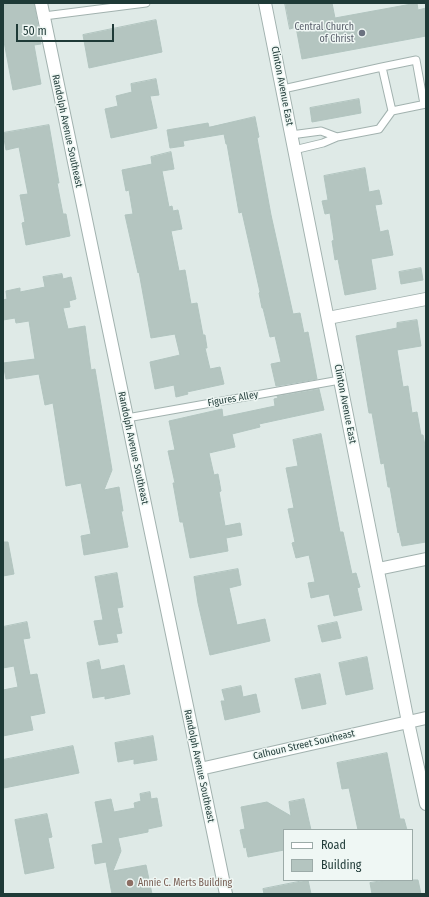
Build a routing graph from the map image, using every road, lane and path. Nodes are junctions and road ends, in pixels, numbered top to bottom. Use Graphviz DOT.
graph roads {
  1 [pos="41,3"];
  2 [pos="146,3"];
  3 [pos="266,3"];
  4 [pos="44,16"];
  5 [pos="382,67"];
  6 [pos="283,89"];
  7 [pos="425,104"];
  8 [pos="392,112"];
  9 [pos="292,135"];
  10 [pos="336,137"];
  11 [pos="294,150"];
  12 [pos="426,299"];
  13 [pos="328,318"];
  14 [pos="340,380"];
  15 [pos="127,418"];
  16 [pos="426,559"];
  17 [pos="378,569"];
  18 [pos="426,718"];
  19 [pos="408,722"];
  20 [pos="200,769"];
  21 [pos="426,804"];
  22 [pos="226,894"];
  1 -- 4 [label="street, Randolph Avenue Southeast"];
  2 -- 4 [label="lane"];
  3 -- 6 [label="street, Clinton Avenue East"];
  4 -- 15 [label="street, Randolph Avenue Southeast"];
  5 -- 6 [label="lane"];
  5 -- 7 [label="lane"];
  5 -- 8 [label="lane"];
  6 -- 9 [label="street, Clinton Avenue East"];
  7 -- 8 [label="lane"];
  8 -- 10 [label="lane"];
  9 -- 10 [label="lane"];
  9 -- 11 [label="street, Clinton Avenue East"];
  10 -- 11 [label="lane"];
  11 -- 13 [label="street, Clinton Avenue East"];
  12 -- 13 [label="street"];
  13 -- 14 [label="street, Clinton Avenue East"];
  14 -- 15 [label="lane, Figures Alley"];
  14 -- 17 [label="street, Clinton Avenue East"];
  15 -- 20 [label="street, Randolph Avenue Southeast"];
  16 -- 17 [label="street"];
  17 -- 19 [label="street, Clinton Avenue East"];
  18 -- 19 [label="street, Calhoun Street Southeast"];
  19 -- 20 [label="street, Calhoun Street Southeast"];
  19 -- 21 [label="street, Clinton Avenue East"];
  20 -- 22 [label="street, Randolph Avenue Southeast"];
}
